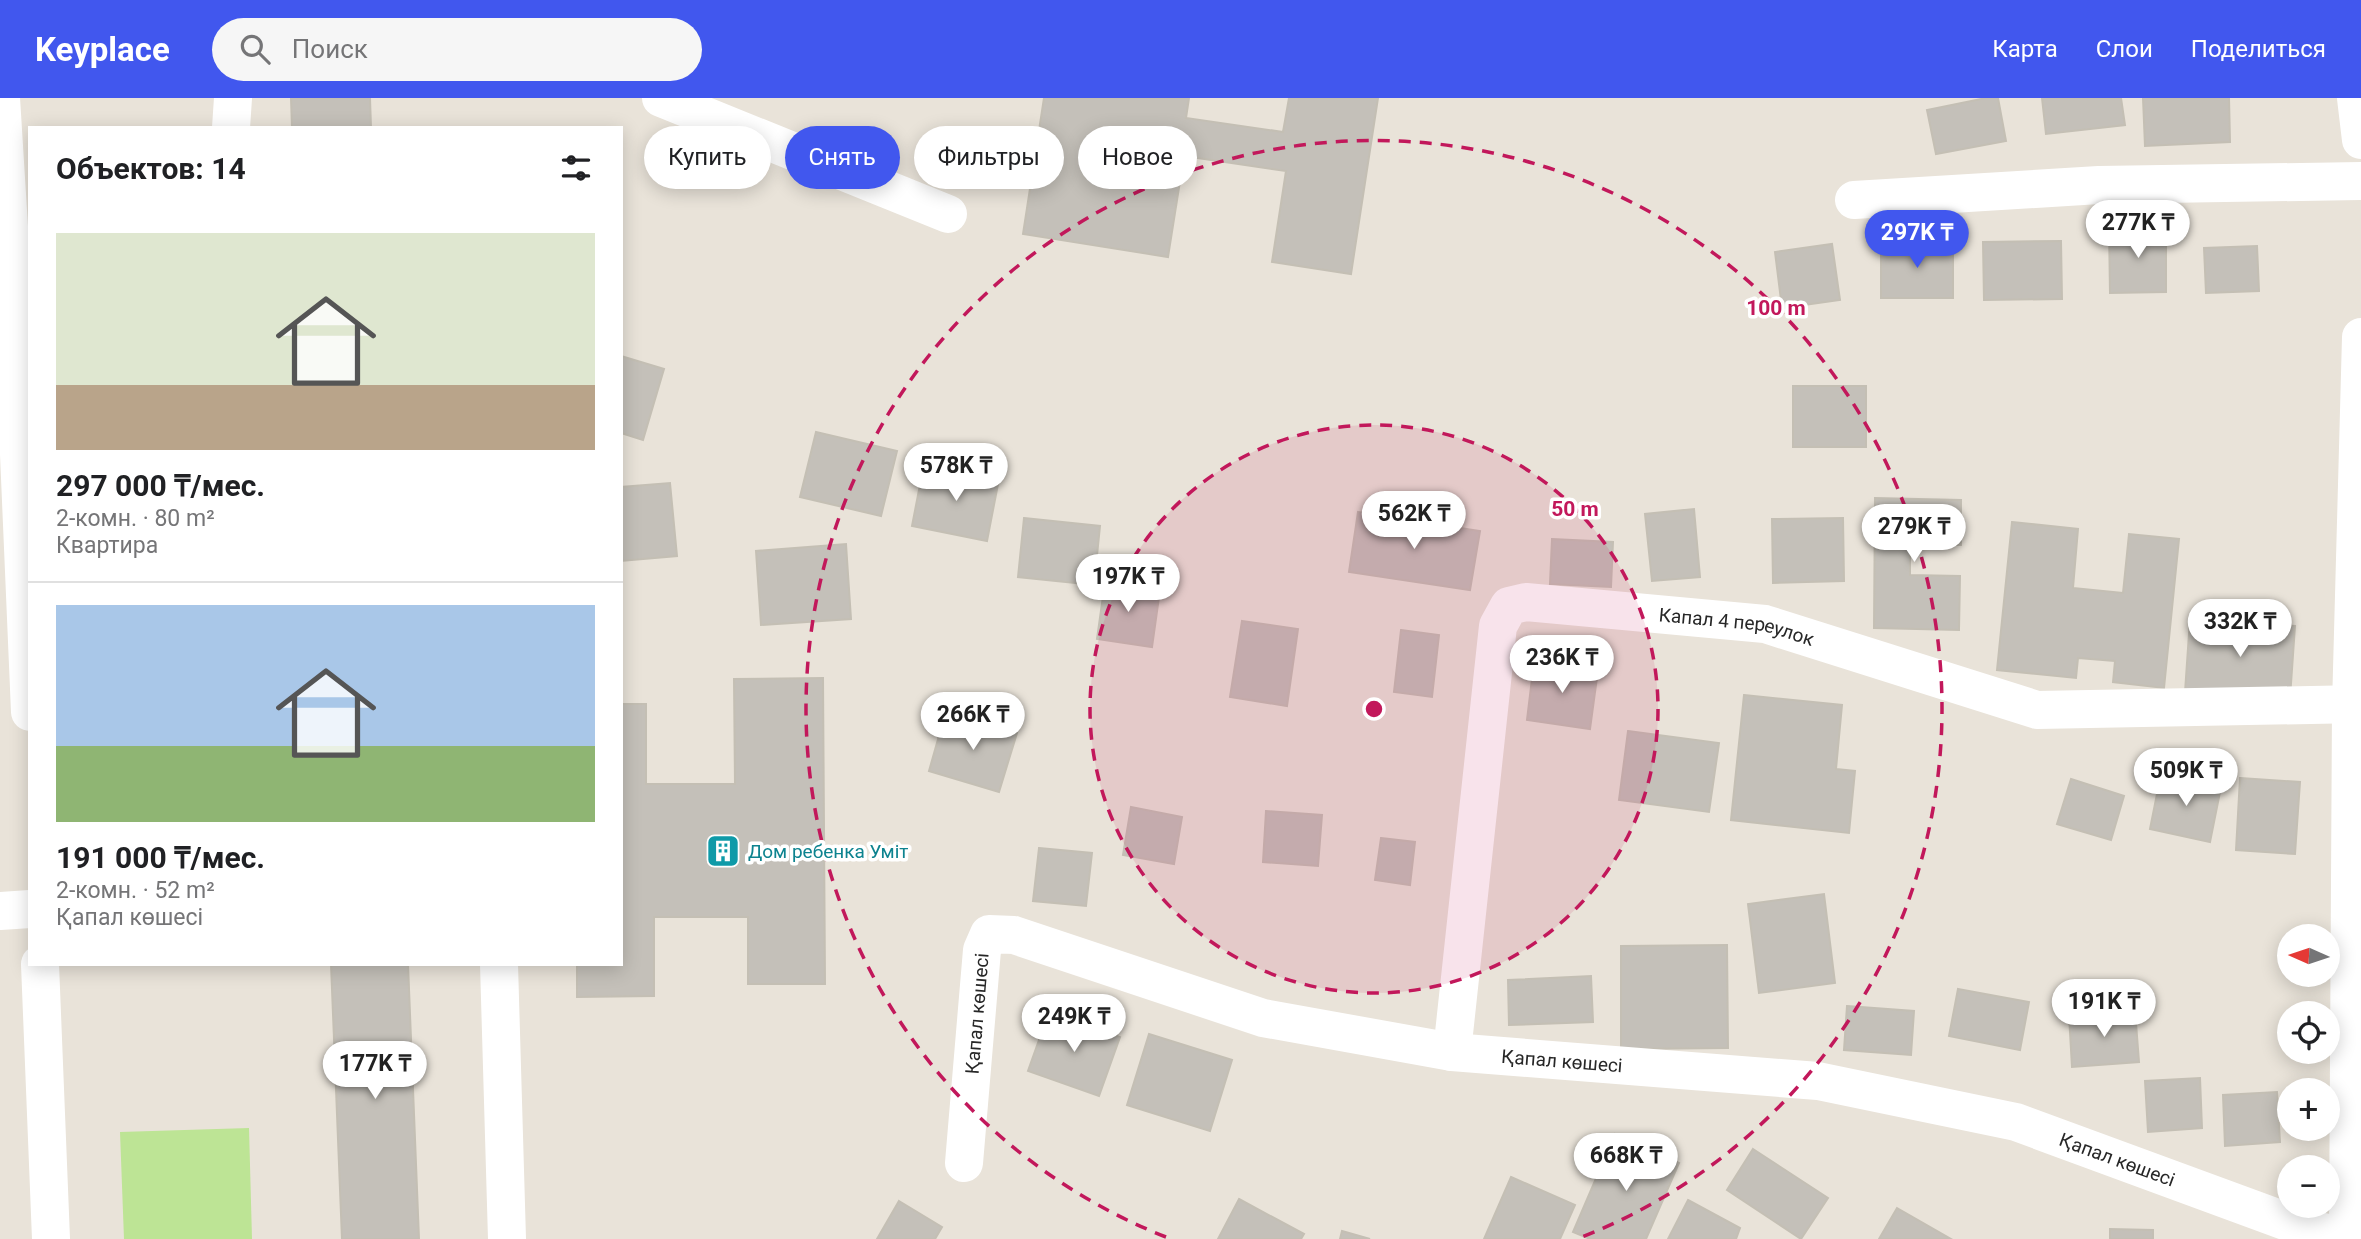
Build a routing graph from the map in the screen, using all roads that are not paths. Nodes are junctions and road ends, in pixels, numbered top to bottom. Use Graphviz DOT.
graph roads {
  1 [pos="1,98"];
  2 [pos="233,98"];
  3 [pos="662,98"];
  4 [pos="2356,98"];
  5 [pos="231,126"];
  6 [pos="2361,141"];
  7 [pos="2361,181"];
  8 [pos="1854,200"];
  9 [pos="948,214"];
  10 [pos="20,243"];
  11 [pos="2361,337"];
  12 [pos="28,618"];
  13 [pos="2356,705"];
  14 [pos="28,909"];
  15 [pos="0,911"];
  16 [pos="40,966"];
  17 [pos="499,966"];
  18 [pos="1452,1052"];
  19 [pos="964,1163"];
  20 [pos="2298,1234"];
  21 [pos="2353,1237"];
  22 [pos="51,1239"];
  23 [pos="506,1239"];
  1 -- 10 [label="street"];
  2 -- 5 [label="street"];
  3 -- 9 [label="street"];
  4 -- 6 [label="street"];
  7 -- 8 [label="street"];
  10 -- 12 [label="street"];
  11 -- 13 [label="street"];
  13 -- 18 [label="street, Капал 4 переулок"];
  13 -- 21 [label="street"];
  14 -- 15 [label="street"];
  16 -- 22 [label="street"];
  17 -- 23 [label="street"];
  18 -- 19 [label="street, Қапал көшесі"];
  18 -- 20 [label="street, Қапал көшесі"];
  20 -- 21 [label="street, Қапал көшесі"];
}
